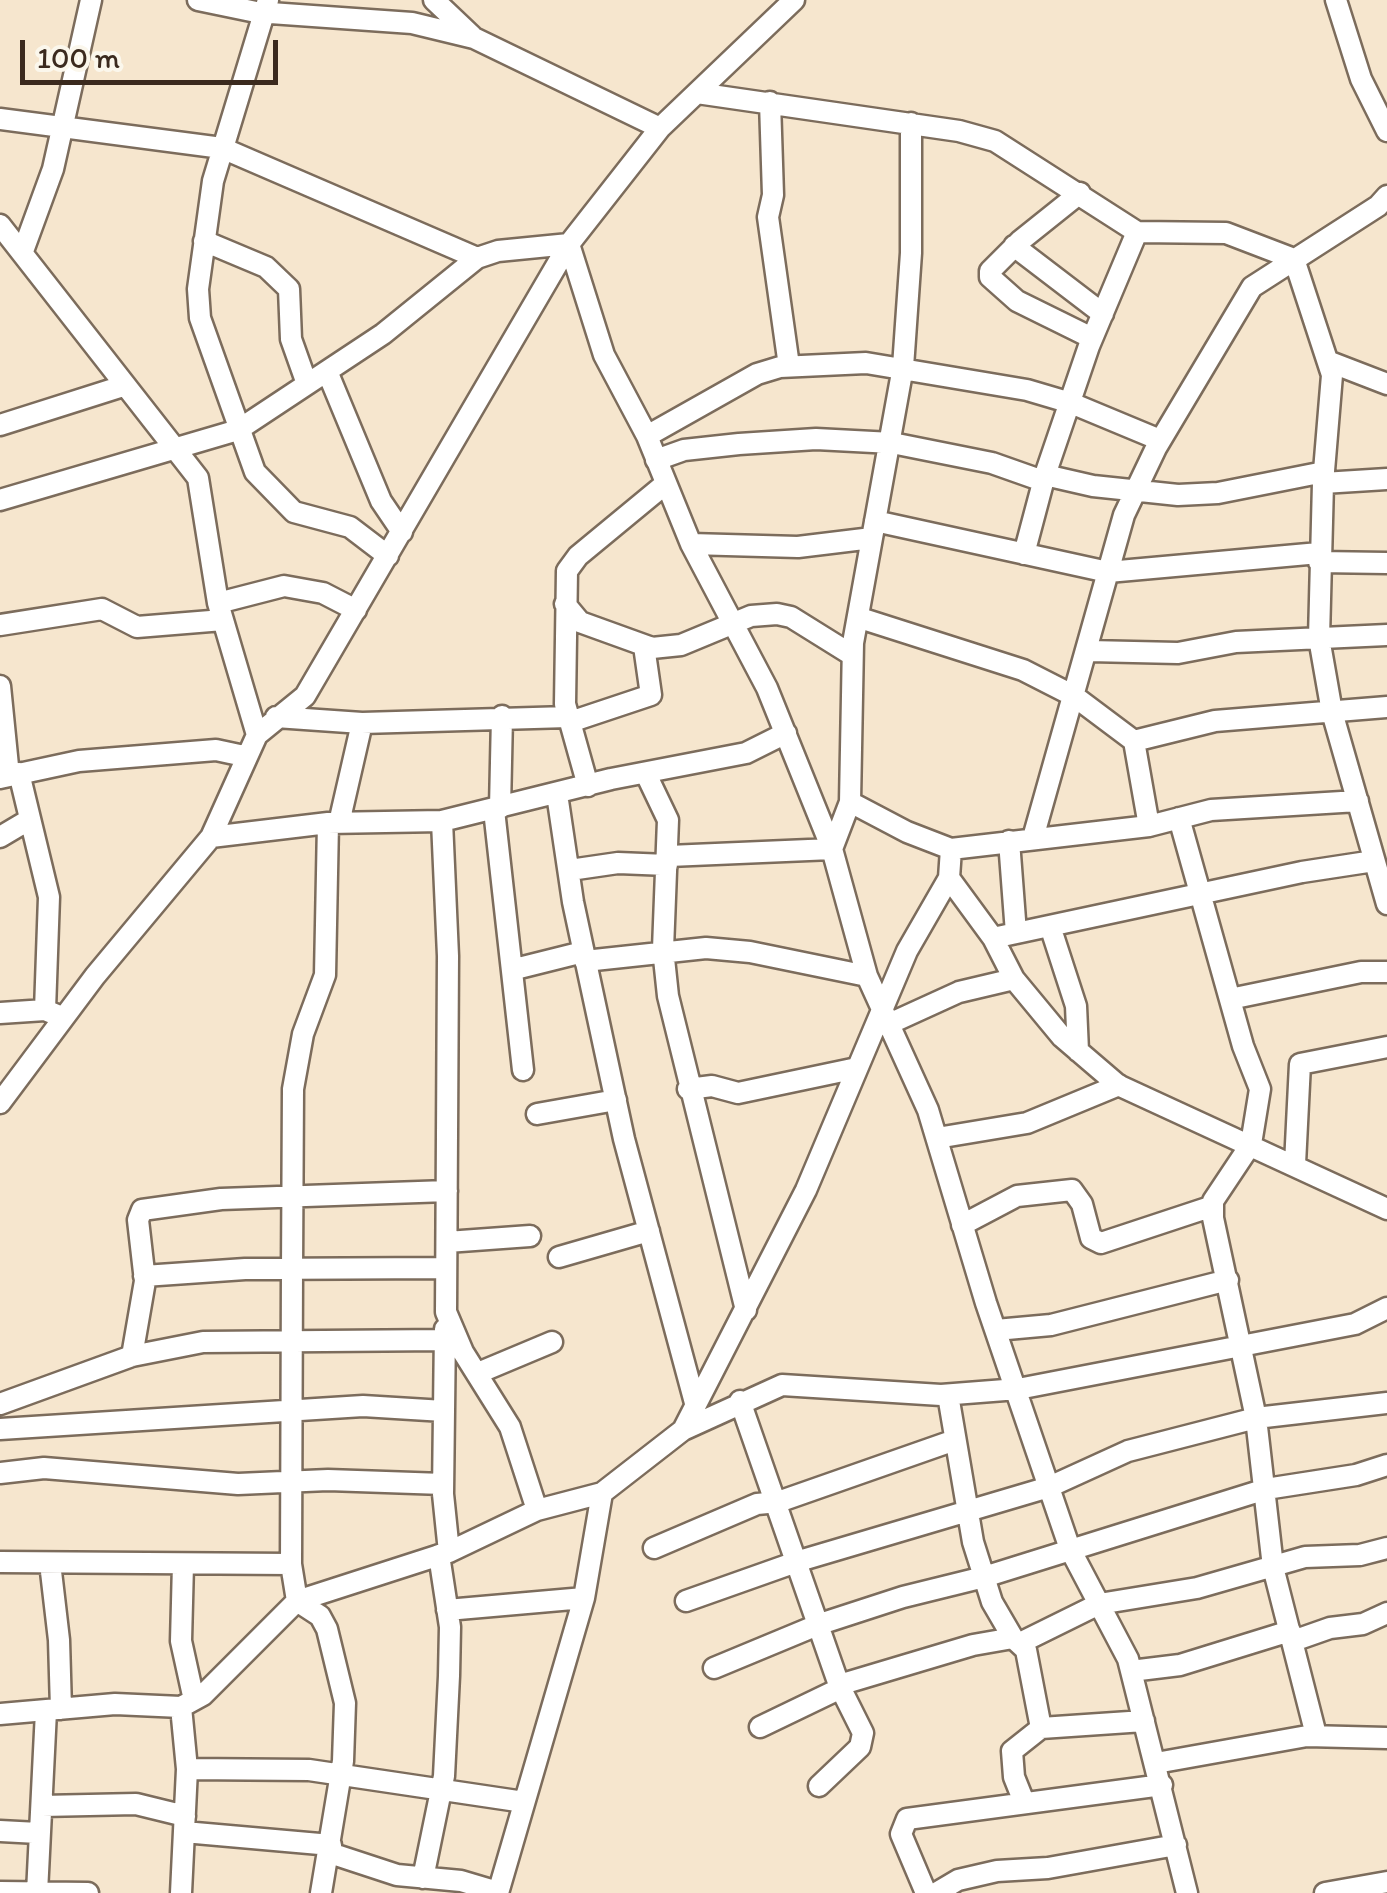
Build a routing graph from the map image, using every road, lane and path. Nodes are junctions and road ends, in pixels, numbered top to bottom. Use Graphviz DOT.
graph roads {
  1 [pos="90,0"];
  2 [pos="198,0"];
  3 [pos="794,0"];
  4 [pos="1336,0"];
  5 [pos="441,3"];
  6 [pos="267,6"];
  7 [pos="474,38"];
  8 [pos="697,93"];
  9 [pos="770,102"];
  10 [pos="0,120"];
  11 [pos="912,123"];
  12 [pos="660,128"];
  13 [pos="60,129"];
  14 [pos="1387,131"];
  15 [pos="222,148"];
  16 [pos="1080,192"];
  17 [pos="1387,196"];
  18 [pos="0,225"];
  19 [pos="1138,232"];
  20 [pos="204,241"];
  21 [pos="569,244"];
  22 [pos="1014,246"];
  23 [pos="22,251"];
  24 [pos="477,258"];
  25 [pos="1294,258"];
  26 [pos="1103,314"];
  27 [pos="1092,338"];
  28 [pos="1330,362"];
  29 [pos="789,366"];
  30 [pos="903,366"];
  31 [pos="326,371"];
  32 [pos="307,384"];
  33 [pos="1387,384"];
  34 [pos="124,386"];
  35 [pos="1071,403"];
  36 [pos="0,425"];
  37 [pos="238,430"];
  38 [pos="647,436"];
  39 [pos="1160,440"];
  40 [pos="892,442"];
  41 [pos="174,452"];
  42 [pos="656,460"];
  43 [pos="1044,478"];
  44 [pos="1323,478"];
  45 [pos="1387,480"];
  46 [pos="664,485"];
  47 [pos="1135,492"];
  48 [pos="0,500"];
  49 [pos="874,530"];
  50 [pos="402,532"];
  51 [pos="691,544"];
  52 [pos="1024,554"];
  53 [pos="388,556"];
  54 [pos="1319,557"];
  55 [pos="1387,563"];
  56 [pos="1108,572"];
  57 [pos="564,604"];
  58 [pos="356,610"];
  59 [pos="220,611"];
  60 [pos="860,618"];
  61 [pos="734,623"];
  62 [pos="0,625"];
  63 [pos="1387,634"];
  64 [pos="1319,638"];
  65 [pos="644,646"];
  66 [pos="1089,651"];
  67 [pos="852,655"];
  68 [pos="0,686"];
  69 [pos="1074,696"];
  70 [pos="1387,708"];
  71 [pos="1332,712"];
  72 [pos="502,716"];
  73 [pos="276,718"];
  74 [pos="569,720"];
  75 [pos="362,722"];
  76 [pos="786,734"];
  77 [pos="257,735"];
  78 [pos="1134,741"];
  79 [pos="244,756"];
  80 [pos="7,767"];
  81 [pos="646,774"];
  82 [pos="588,786"];
  83 [pos="557,794"];
  84 [pos="850,802"];
  85 [pos="1358,802"];
  86 [pos="497,809"];
  87 [pos="1180,818"];
  88 [pos="27,820"];
  89 [pos="442,821"];
  90 [pos="334,823"];
  91 [pos="1150,826"];
  92 [pos="1377,835"];
  93 [pos="0,837"];
  94 [pos="211,837"];
  95 [pos="1033,838"];
  96 [pos="1010,841"];
  97 [pos="832,849"];
  98 [pos="951,849"];
  99 [pos="668,861"];
  100 [pos="1374,861"];
  101 [pos="570,870"];
  102 [pos="949,878"];
  103 [pos="1199,894"];
  104 [pos="1387,904"];
  105 [pos="1050,926"];
  106 [pos="1016,933"];
  107 [pos="993,938"];
  108 [pos="663,950"];
  109 [pos="584,956"];
  110 [pos="515,968"];
  111 [pos="1387,972"];
  112 [pos="867,976"];
  113 [pos="1014,979"];
  114 [pos="1230,999"];
  115 [pos="0,1013"];
  116 [pos="887,1013"];
  117 [pos="54,1014"];
  118 [pos="1387,1047"];
  119 [pos="1078,1051"];
  120 [pos="857,1068"];
  121 [pos="523,1070"];
  122 [pos="1119,1085"];
  123 [pos="688,1089"];
  124 [pos="616,1100"];
  125 [pos="0,1103"];
  126 [pos="537,1114"];
  127 [pos="936,1138"];
  128 [pos="1251,1144"];
  129 [pos="1296,1164"];
  130 [pos="447,1191"];
  131 [pos="292,1200"];
  132 [pos="1213,1206"];
  133 [pos="1387,1209"];
  134 [pos="962,1225"];
  135 [pos="649,1231"];
  136 [pos="530,1236"];
  137 [pos="447,1242"];
  138 [pos="559,1257"];
  139 [pos="445,1268"];
  140 [pos="292,1270"];
  141 [pos="144,1276"];
  142 [pos="1228,1280"];
  143 [pos="1387,1308"];
  144 [pos="746,1310"];
  145 [pos="446,1312"];
  146 [pos="996,1330"];
  147 [pos="445,1340"];
  148 [pos="292,1342"];
  149 [pos="552,1342"];
  150 [pos="1240,1349"];
  151 [pos="132,1356"];
  152 [pos="478,1373"];
  153 [pos="1018,1389"];
  154 [pos="948,1395"];
  155 [pos="740,1401"];
  156 [pos="696,1403"];
  157 [pos="0,1404"];
  158 [pos="1387,1404"];
  159 [pos="444,1411"];
  160 [pos="292,1413"];
  161 [pos="1256,1418"];
  162 [pos="0,1429"];
  163 [pos="683,1430"];
  164 [pos="955,1440"];
  165 [pos="1387,1464"];
  166 [pos="0,1473"];
  167 [pos="293,1484"];
  168 [pos="443,1484"];
  169 [pos="1050,1487"];
  170 [pos="1266,1490"];
  171 [pos="602,1493"];
  172 [pos="778,1502"];
  173 [pos="538,1510"];
  174 [pos="966,1510"];
  175 [pos="654,1548"];
  176 [pos="1387,1548"];
  177 [pos="1070,1549"];
  178 [pos="444,1553"];
  179 [pos="799,1561"];
  180 [pos="0,1562"];
  181 [pos="50,1563"];
  182 [pos="183,1564"];
  183 [pos="291,1564"];
  184 [pos="1273,1568"];
  185 [pos="984,1577"];
  186 [pos="584,1598"];
  187 [pos="297,1601"];
  188 [pos="686,1601"];
  189 [pos="1099,1604"];
  190 [pos="447,1610"];
  191 [pos="1387,1613"];
  192 [pos="820,1624"];
  193 [pos="1292,1636"];
  194 [pos="1016,1640"];
  195 [pos="714,1668"];
  196 [pos="1131,1671"];
  197 [pos="840,1686"];
  198 [pos="187,1704"];
  199 [pos="53,1710"];
  200 [pos="0,1714"];
  201 [pos="1144,1721"];
  202 [pos="760,1728"];
  203 [pos="1041,1728"];
  204 [pos="1316,1735"];
  205 [pos="1387,1738"];
  206 [pos="1156,1763"];
  207 [pos="187,1769"];
  208 [pos="341,1776"];
  209 [pos="1162,1785"];
  210 [pos="819,1786"];
  211 [pos="442,1788"];
  212 [pos="524,1802"];
  213 [pos="1024,1802"];
  214 [pos="42,1806"];
  215 [pos="185,1824"];
  216 [pos="0,1831"];
  217 [pos="38,1833"];
  218 [pos="1176,1845"];
  219 [pos="330,1849"];
  220 [pos="1387,1882"];
  221 [pos="414,1883"];
  222 [pos="0,1892"];
  223 [pos="37,1892"];
  224 [pos="498,1892"];
  225 [pos="1330,1892"];
  226 [pos="88,1893"];
  227 [pos="180,1893"];
  228 [pos="321,1893"];
  229 [pos="926,1893"];
  230 [pos="936,1893"];
  231 [pos="1187,1893"];
  1 -- 13 [label="street"];
  2 -- 6 [label="street"];
  3 -- 8 [label="street"];
  4 -- 14 [label="street"];
  5 -- 7 [label="street"];
  6 -- 7 [label="street"];
  6 -- 15 [label="street"];
  7 -- 12 [label="street"];
  8 -- 9 [label="street"];
  8 -- 12 [label="street"];
  9 -- 11 [label="street"];
  9 -- 29 [label="street"];
  10 -- 13 [label="street"];
  11 -- 16 [label="street"];
  11 -- 30 [label="street"];
  12 -- 21 [label="street"];
  13 -- 15 [label="street"];
  13 -- 23 [label="street"];
  15 -- 20 [label="street"];
  15 -- 24 [label="street"];
  16 -- 19 [label="street"];
  16 -- 22 [label="street"];
  17 -- 25 [label="street"];
  18 -- 23 [label="street"];
  19 -- 25 [label="street"];
  19 -- 26 [label="street"];
  20 -- 32 [label="street"];
  20 -- 37 [label="street"];
  21 -- 24 [label="street"];
  21 -- 38 [label="street"];
  21 -- 50 [label="street"];
  22 -- 26 [label="street"];
  22 -- 27 [label="street"];
  23 -- 34 [label="street"];
  24 -- 31 [label="street"];
  25 -- 28 [label="street"];
  25 -- 39 [label="street"];
  26 -- 27 [label="street"];
  27 -- 35 [label="street"];
  28 -- 33 [label="street"];
  28 -- 44 [label="street"];
  29 -- 30 [label="street"];
  29 -- 38 [label="street"];
  30 -- 35 [label="street"];
  30 -- 40 [label="street"];
  31 -- 32 [label="street"];
  31 -- 50 [label="street"];
  32 -- 37 [label="street"];
  34 -- 36 [label="street"];
  34 -- 41 [label="street"];
  35 -- 39 [label="street"];
  35 -- 43 [label="street"];
  37 -- 41 [label="street"];
  37 -- 53 [label="street"];
  38 -- 42 [label="street"];
  39 -- 47 [label="street"];
  40 -- 42 [label="street"];
  40 -- 43 [label="street"];
  40 -- 49 [label="street"];
  41 -- 48 [label="street"];
  41 -- 59 [label="street"];
  42 -- 46 [label="street"];
  43 -- 47 [label="street"];
  43 -- 52 [label="street"];
  44 -- 45 [label="street"];
  44 -- 47 [label="street"];
  44 -- 54 [label="street"];
  46 -- 51 [label="street"];
  46 -- 57 [label="street"];
  47 -- 56 [label="street"];
  49 -- 51 [label="street"];
  49 -- 52 [label="street"];
  49 -- 60 [label="street"];
  50 -- 53 [label="street"];
  51 -- 61 [label="street"];
  52 -- 56 [label="street"];
  53 -- 58 [label="street"];
  54 -- 55 [label="street"];
  54 -- 56 [label="street"];
  54 -- 64 [label="street"];
  56 -- 66 [label="street"];
  57 -- 65 [label="street"];
  57 -- 74 [label="street"];
  58 -- 59 [label="street"];
  58 -- 73 [label="street"];
  59 -- 62 [label="street"];
  59 -- 77 [label="street"];
  60 -- 67 [label="street"];
  60 -- 69 [label="street"];
  61 -- 65 [label="street"];
  61 -- 67 [label="street"];
  61 -- 76 [label="street"];
  63 -- 64 [label="street"];
  64 -- 66 [label="street"];
  64 -- 71 [label="street"];
  65 -- 74 [label="street"];
  66 -- 69 [label="street"];
  67 -- 84 [label="street"];
  68 -- 80 [label="street"];
  69 -- 78 [label="street"];
  69 -- 95 [label="street"];
  70 -- 71 [label="street"];
  71 -- 78 [label="street"];
  71 -- 85 [label="street"];
  72 -- 74 [label="street"];
  72 -- 75 [label="street"];
  72 -- 86 [label="street"];
  73 -- 75 [label="street"];
  73 -- 77 [label="street"];
  74 -- 82 [label="street"];
  75 -- 90 [label="street"];
  76 -- 81 [label="street"];
  76 -- 97 [label="street"];
  77 -- 79 [label="street"];
  78 -- 91 [label="street"];
  79 -- 80 [label="street"];
  79 -- 94 [label="street"];
  80 -- 88 [label="street"];
  81 -- 82 [label="street"];
  81 -- 99 [label="street"];
  82 -- 83 [label="street"];
  83 -- 86 [label="street"];
  83 -- 101 [label="street"];
  84 -- 97 [label="street"];
  84 -- 98 [label="street"];
  85 -- 87 [label="street"];
  85 -- 92 [label="street"];
  86 -- 89 [label="street"];
  86 -- 110 [label="street"];
  87 -- 91 [label="street"];
  87 -- 103 [label="street"];
  88 -- 93 [label="street"];
  88 -- 117 [label="street"];
  89 -- 90 [label="street"];
  89 -- 130 [label="street"];
  90 -- 94 [label="street"];
  90 -- 131 [label="street"];
  91 -- 95 [label="street"];
  92 -- 100 [label="street"];
  94 -- 117 [label="street"];
  95 -- 96 [label="street"];
  96 -- 98 [label="street"];
  96 -- 106 [label="street"];
  97 -- 99 [label="street"];
  97 -- 112 [label="street"];
  98 -- 102 [label="street"];
  99 -- 101 [label="street"];
  99 -- 108 [label="street"];
  100 -- 103 [label="street"];
  100 -- 104 [label="street"];
  101 -- 109 [label="street"];
  102 -- 107 [label="street"];
  102 -- 116 [label="street"];
  103 -- 105 [label="street"];
  103 -- 114 [label="street"];
  105 -- 106 [label="street"];
  105 -- 119 [label="street"];
  106 -- 107 [label="street"];
  107 -- 113 [label="street"];
  108 -- 109 [label="street"];
  108 -- 112 [label="street"];
  108 -- 123 [label="street"];
  109 -- 110 [label="street"];
  109 -- 124 [label="street"];
  110 -- 121 [label="street"];
  111 -- 114 [label="street"];
  112 -- 116 [label="street"];
  113 -- 116 [label="street"];
  113 -- 119 [label="street"];
  114 -- 128 [label="street"];
  115 -- 117 [label="street"];
  116 -- 120 [label="street"];
  116 -- 127 [label="street"];
  117 -- 125 [label="street"];
  118 -- 129 [label="street"];
  119 -- 122 [label="street"];
  120 -- 123 [label="street"];
  120 -- 144 [label="street"];
  122 -- 127 [label="street"];
  122 -- 128 [label="street"];
  123 -- 144 [label="street"];
  124 -- 126 [label="street"];
  124 -- 135 [label="street"];
  127 -- 134 [label="street"];
  128 -- 129 [label="street"];
  128 -- 132 [label="street"];
  129 -- 133 [label="street"];
  130 -- 131 [label="street"];
  130 -- 137 [label="street"];
  131 -- 140 [label="street"];
  131 -- 141 [label="street"];
  132 -- 134 [label="street"];
  132 -- 142 [label="street"];
  134 -- 146 [label="street"];
  135 -- 138 [label="street"];
  135 -- 156 [label="street"];
  136 -- 137 [label="street"];
  137 -- 139 [label="street"];
  139 -- 140 [label="street"];
  139 -- 145 [label="street"];
  140 -- 141 [label="street"];
  140 -- 148 [label="street"];
  141 -- 151 [label="street"];
  142 -- 146 [label="street"];
  142 -- 150 [label="street"];
  143 -- 150 [label="street"];
  144 -- 156 [label="street"];
  145 -- 147 [label="street"];
  145 -- 152 [label="street"];
  146 -- 153 [label="street"];
  147 -- 148 [label="street"];
  147 -- 159 [label="street"];
  148 -- 151 [label="street"];
  148 -- 160 [label="street"];
  149 -- 152 [label="street"];
  150 -- 153 [label="street"];
  150 -- 161 [label="street"];
  151 -- 157 [label="street"];
  152 -- 173 [label="street"];
  153 -- 154 [label="street"];
  153 -- 169 [label="street"];
  154 -- 155 [label="street"];
  154 -- 164 [label="street"];
  155 -- 163 [label="street"];
  155 -- 172 [label="street"];
  156 -- 163 [label="street"];
  158 -- 161 [label="street"];
  159 -- 160 [label="street"];
  159 -- 168 [label="street"];
  160 -- 162 [label="street"];
  160 -- 167 [label="street"];
  161 -- 169 [label="street"];
  161 -- 170 [label="street"];
  163 -- 171 [label="street"];
  164 -- 172 [label="street"];
  164 -- 174 [label="street"];
  165 -- 170 [label="street"];
  166 -- 167 [label="street"];
  167 -- 168 [label="street"];
  167 -- 183 [label="street"];
  168 -- 178 [label="street"];
  169 -- 174 [label="street"];
  169 -- 177 [label="street"];
  170 -- 177 [label="street"];
  170 -- 184 [label="street"];
  171 -- 173 [label="street"];
  171 -- 186 [label="street"];
  172 -- 175 [label="street"];
  172 -- 179 [label="street"];
  173 -- 178 [label="street"];
  174 -- 179 [label="street"];
  174 -- 185 [label="street"];
  176 -- 184 [label="street"];
  177 -- 185 [label="street"];
  177 -- 189 [label="street"];
  178 -- 187 [label="street"];
  178 -- 190 [label="street"];
  179 -- 188 [label="street"];
  179 -- 192 [label="street"];
  180 -- 181 [label="street"];
  181 -- 182 [label="street"];
  181 -- 199 [label="street"];
  182 -- 183 [label="street"];
  182 -- 198 [label="street"];
  183 -- 187 [label="street"];
  184 -- 189 [label="street"];
  184 -- 193 [label="street"];
  185 -- 192 [label="street"];
  185 -- 194 [label="street"];
  186 -- 190 [label="street"];
  186 -- 212 [label="street"];
  187 -- 198 [label="street"];
  187 -- 208 [label="street"];
  189 -- 194 [label="street"];
  189 -- 196 [label="street"];
  190 -- 211 [label="street"];
  191 -- 193 [label="street"];
  192 -- 195 [label="street"];
  192 -- 197 [label="street"];
  193 -- 196 [label="street"];
  193 -- 204 [label="street"];
  194 -- 197 [label="street"];
  194 -- 203 [label="street"];
  196 -- 201 [label="street"];
  197 -- 202 [label="street"];
  197 -- 210 [label="street"];
  198 -- 199 [label="street"];
  198 -- 207 [label="street"];
  199 -- 200 [label="street"];
  199 -- 214 [label="street"];
  201 -- 203 [label="street"];
  201 -- 206 [label="street"];
  203 -- 213 [label="street"];
  204 -- 205 [label="street"];
  204 -- 206 [label="street"];
  206 -- 209 [label="street"];
  207 -- 208 [label="street"];
  207 -- 215 [label="street"];
  208 -- 211 [label="street"];
  208 -- 219 [label="street"];
  209 -- 213 [label="street"];
  209 -- 218 [label="street"];
  211 -- 212 [label="street"];
  211 -- 221 [label="street"];
  212 -- 224 [label="street"];
  213 -- 229 [label="street"];
  214 -- 215 [label="street"];
  214 -- 217 [label="street"];
  215 -- 219 [label="street"];
  215 -- 227 [label="street"];
  216 -- 217 [label="street"];
  217 -- 223 [label="street"];
  218 -- 230 [label="street"];
  218 -- 231 [label="street"];
  219 -- 221 [label="street"];
  219 -- 228 [label="street"];
  220 -- 225 [label="street"];
  221 -- 224 [label="street"];
  222 -- 223 [label="street"];
  223 -- 226 [label="street"];
}
